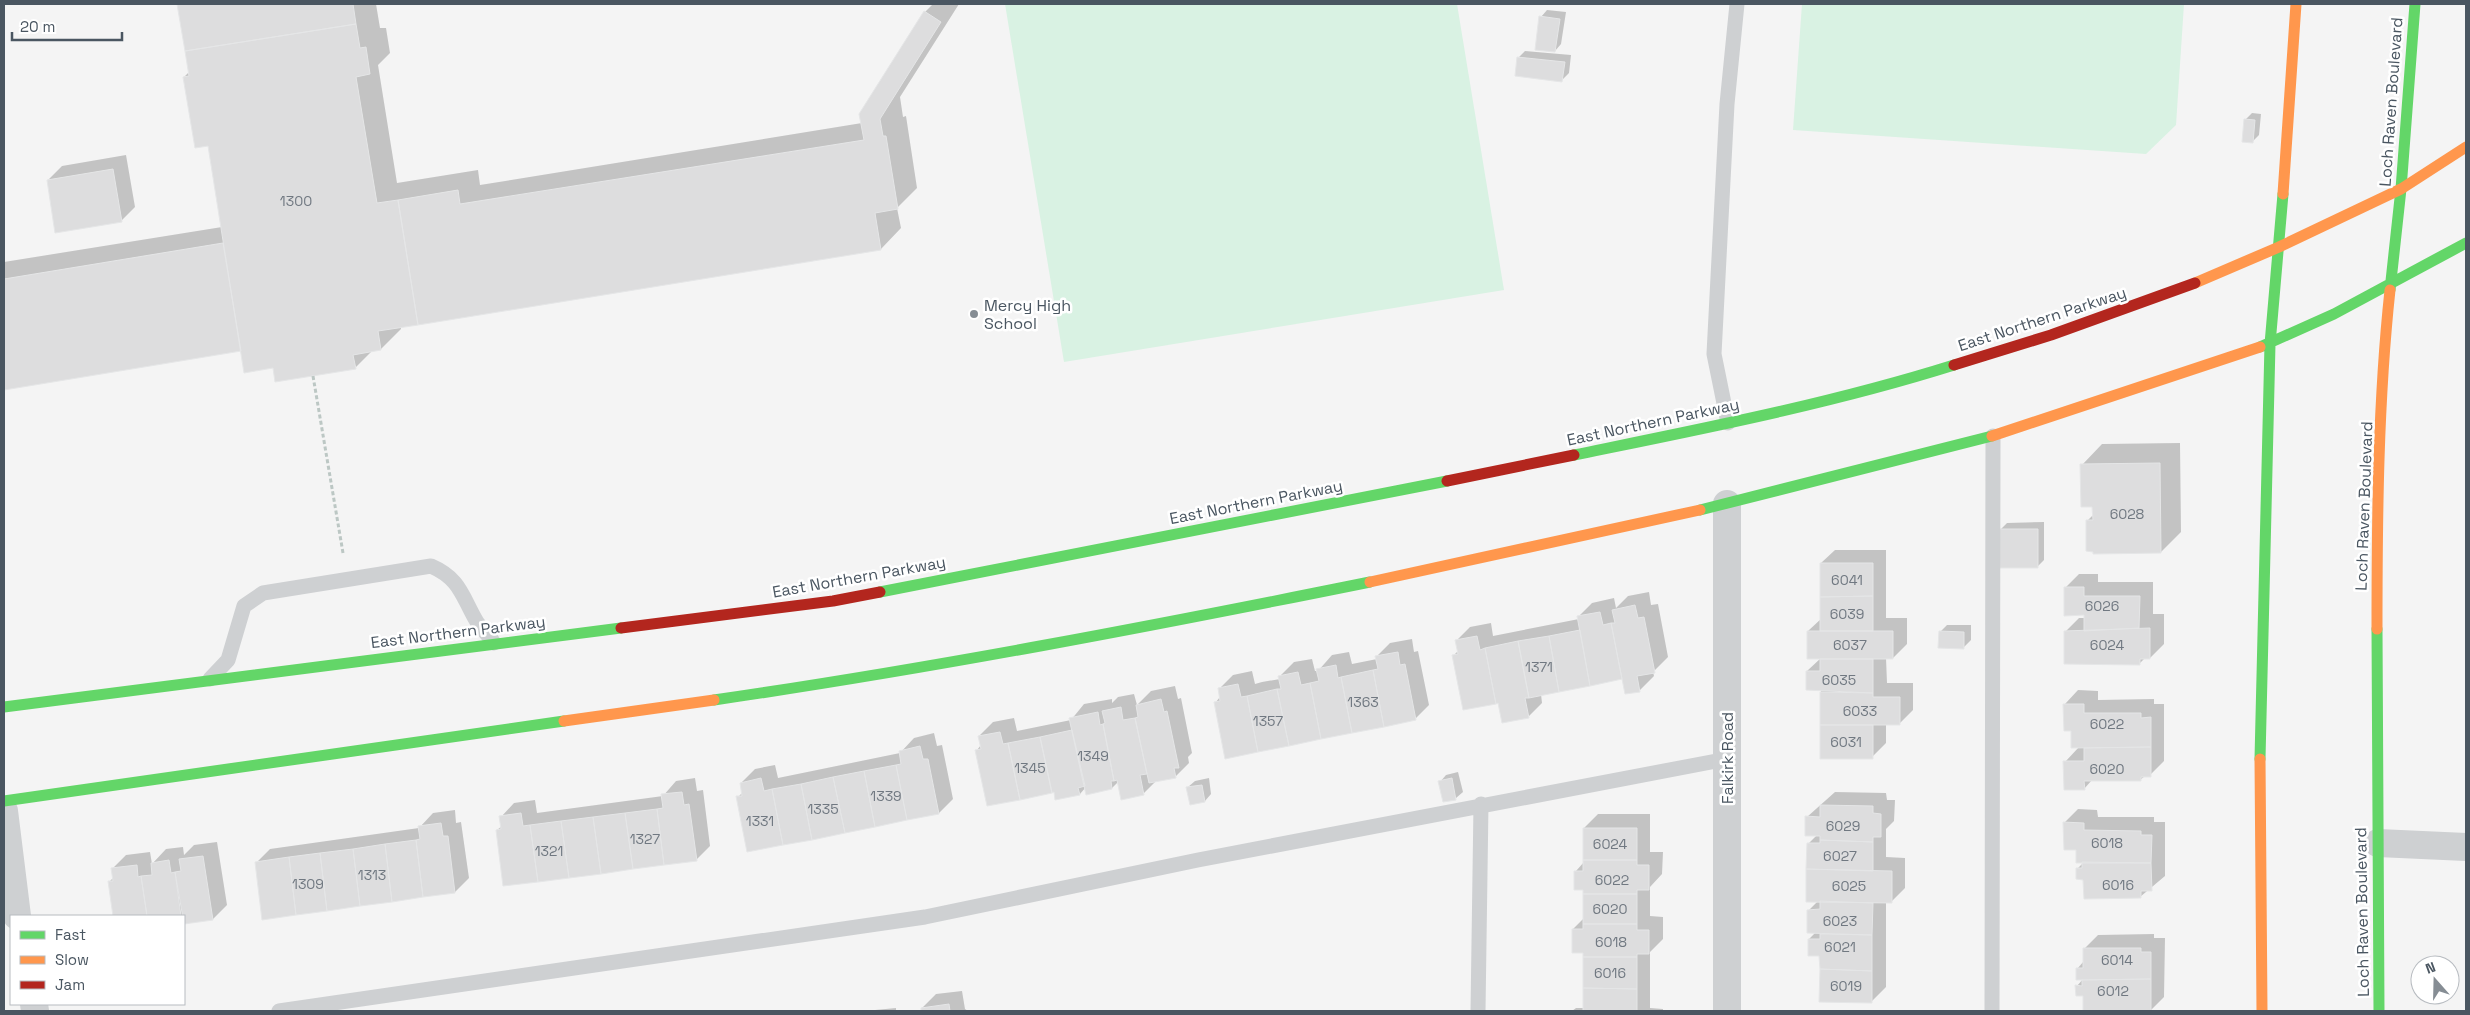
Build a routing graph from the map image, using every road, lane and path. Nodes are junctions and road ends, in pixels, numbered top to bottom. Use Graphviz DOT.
graph roads {
  1 [pos="1737,4"];
  2 [pos="2296,4"];
  3 [pos="2415,4"];
  4 [pos="2466,147"];
  5 [pos="2401,189"];
  6 [pos="2466,243"];
  7 [pos="2279,247"];
  8 [pos="2391,282"];
  9 [pos="2270,344"];
  10 [pos="313,376"];
  11 [pos="1728,423"];
  12 [pos="1992,436"];
  13 [pos="1727,504"];
  14 [pos="345,561"];
  15 [pos="494,644"];
  16 [pos="208,680"];
  17 [pos="4,707"];
  18 [pos="1727,759"];
  19 [pos="4,801"];
  20 [pos="1481,804"];
  21 [pos="4,811"];
  22 [pos="2378,843"];
  23 [pos="2466,846"];
  24 [pos="18,915"];
  25 [pos="279,1011"];
  26 [pos="1478,1011"];
  27 [pos="1727,1011"];
  28 [pos="1992,1011"];
  29 [pos="2262,1011"];
  30 [pos="2379,1011"];
  1 -- 11 [label="lane"];
  2 -- 7 [label="main road"];
  3 -- 5 [label="main road, Loch Raven Boulevard"];
  4 -- 5 [label="main road, East Northern Parkway"];
  5 -- 7 [label="main road, East Northern Parkway"];
  5 -- 8 [label="main road, Loch Raven Boulevard"];
  6 -- 8 [label="main road"];
  7 -- 9 [label="main road"];
  7 -- 11 [label="main road, East Northern Parkway"];
  8 -- 9 [label="main road"];
  8 -- 22 [label="main road, Loch Raven Boulevard"];
  9 -- 12 [label="main road"];
  9 -- 29 [label="main road"];
  10 -- 14 [label="path"];
  11 -- 15 [label="main road, East Northern Parkway"];
  12 -- 13 [label="main road"];
  12 -- 28 [label="lane"];
  13 -- 18 [label="street, Falkirk Road"];
  13 -- 19 [label="main road"];
  15 -- 16 [label="main road, East Northern Parkway"];
  15 -- 16 [label="lane"];
  16 -- 17 [label="main road, East Northern Parkway"];
  18 -- 20 [label="lane"];
  18 -- 27 [label="street, Falkirk Road"];
  20 -- 25 [label="lane"];
  20 -- 26 [label="lane"];
  21 -- 24 [label="street"];
  22 -- 23 [label="street"];
  22 -- 30 [label="main road, Loch Raven Boulevard"];
}
